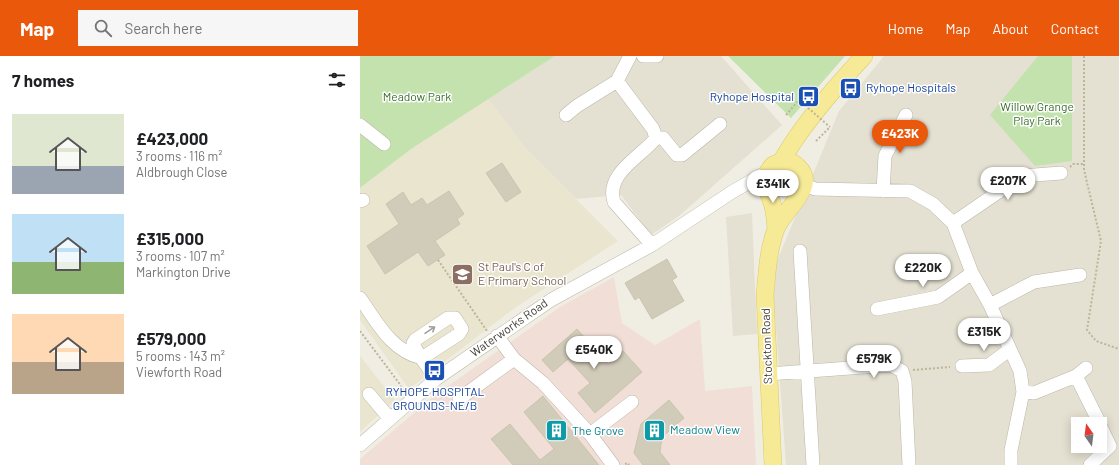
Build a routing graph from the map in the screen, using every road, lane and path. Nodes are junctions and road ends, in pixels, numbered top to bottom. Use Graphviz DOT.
graph roads {
  1 [pos="630,56"];
  2 [pos="643,56"];
  3 [pos="657,56"];
  4 [pos="864,56"];
  5 [pos="1084,56"];
  6 [pos="617,81"];
  7 [pos="786,115"];
  8 [pos="906,115"];
  9 [pos="566,116"];
  10 [pos="720,124"];
  11 [pos="360,125"];
  12 [pos="797,137"];
  13 [pos="656,138"];
  14 [pos="816,141"];
  15 [pos="384,144"];
  16 [pos="781,162"];
  17 [pos="798,166"];
  18 [pos="767,172"];
  19 [pos="1061,173"];
  20 [pos="883,191"];
  21 [pos="732,192"];
  22 [pos="801,192"];
  23 [pos="768,193"];
  24 [pos="953,223"];
  25 [pos="776,229"];
  26 [pos="652,245"];
  27 [pos="800,251"];
  28 [pos="438,260"];
  29 [pos="972,273"];
  30 [pos="1080,275"];
  31 [pos="360,298"];
  32 [pos="990,305"];
  33 [pos="877,309"];
  34 [pos="360,331"];
  35 [pos="495,338"];
  36 [pos="1119,349"];
  37 [pos="1010,350"];
  38 [pos="514,359"];
  39 [pos="962,366"];
  40 [pos="808,370"];
  41 [pos="902,371"];
  42 [pos="768,374"];
  43 [pos="436,379"];
  44 [pos="1023,392"];
  45 [pos="369,394"];
  46 [pos="459,399"];
  47 [pos="410,401"];
  48 [pos="632,402"];
  49 [pos="1097,417"];
  50 [pos="390,419"];
  51 [pos="590,434"];
  52 [pos="1107,439"];
  53 [pos="360,445"];
  54 [pos="1107,449"];
  55 [pos="1103,453"];
  56 [pos="613,465"];
  57 [pos="624,465"];
  58 [pos="629,465"];
  59 [pos="773,465"];
  60 [pos="813,465"];
  61 [pos="909,465"];
  62 [pos="1011,465"];
  63 [pos="1090,465"];
  1 -- 6 [label="street"];
  2 -- 3 [label="street"];
  4 -- 12 [label="main road"];
  5 -- 36 [label="path"];
  6 -- 9 [label="street"];
  6 -- 13 [label="street"];
  7 -- 14 [label="path, bridge"];
  8 -- 20 [label="street"];
  10 -- 13 [label="street"];
  11 -- 15 [label="street"];
  12 -- 16 [label="main road"];
  12 -- 17 [label="main road"];
  13 -- 26 [label="street"];
  16 -- 17 [label="main road"];
  16 -- 18 [label="main road"];
  17 -- 22 [label="main road"];
  18 -- 21 [label="street, Waterworks Road"];
  18 -- 23 [label="main road, Stockton Road"];
  19 -- 24 [label="street"];
  20 -- 22 [label="street"];
  20 -- 24 [label="street"];
  21 -- 23 [label="street, Waterworks Road"];
  21 -- 26 [label="street, Waterworks Road"];
  22 -- 23 [label="main road"];
  22 -- 25 [label="main road, Stockton Road"];
  23 -- 25 [label="main road, Stockton Road"];
  24 -- 29 [label="street"];
  25 -- 42 [label="main road, Stockton Road"];
  26 -- 35 [label="street, Waterworks Road"];
  27 -- 40 [label="street"];
  28 -- 35 [label="path"];
  29 -- 32 [label="street"];
  29 -- 33 [label="street"];
  30 -- 32 [label="street"];
  31 -- 43 [label="street"];
  32 -- 37 [label="street"];
  34 -- 47 [label="path"];
  35 -- 38 [label="street"];
  35 -- 43 [label="street, Waterworks Road"];
  37 -- 39 [label="street"];
  37 -- 44 [label="street"];
  38 -- 46 [label="street"];
  38 -- 51 [label="street"];
  39 -- 41 [label="path"];
  40 -- 41 [label="street"];
  40 -- 42 [label="street"];
  40 -- 60 [label="street"];
  41 -- 61 [label="street"];
  42 -- 59 [label="main road, Stockton Road"];
  43 -- 47 [label="street, Waterworks Road"];
  44 -- 49 [label="street"];
  44 -- 62 [label="street"];
  45 -- 50 [label="street"];
  47 -- 50 [label="street, Waterworks Road"];
  48 -- 51 [label="street"];
  50 -- 53 [label="street, Waterworks Road"];
  51 -- 56 [label="street"];
  52 -- 54 [label="street"];
  55 -- 63 [label="street"];
  57 -- 58 [label="path"];
}
